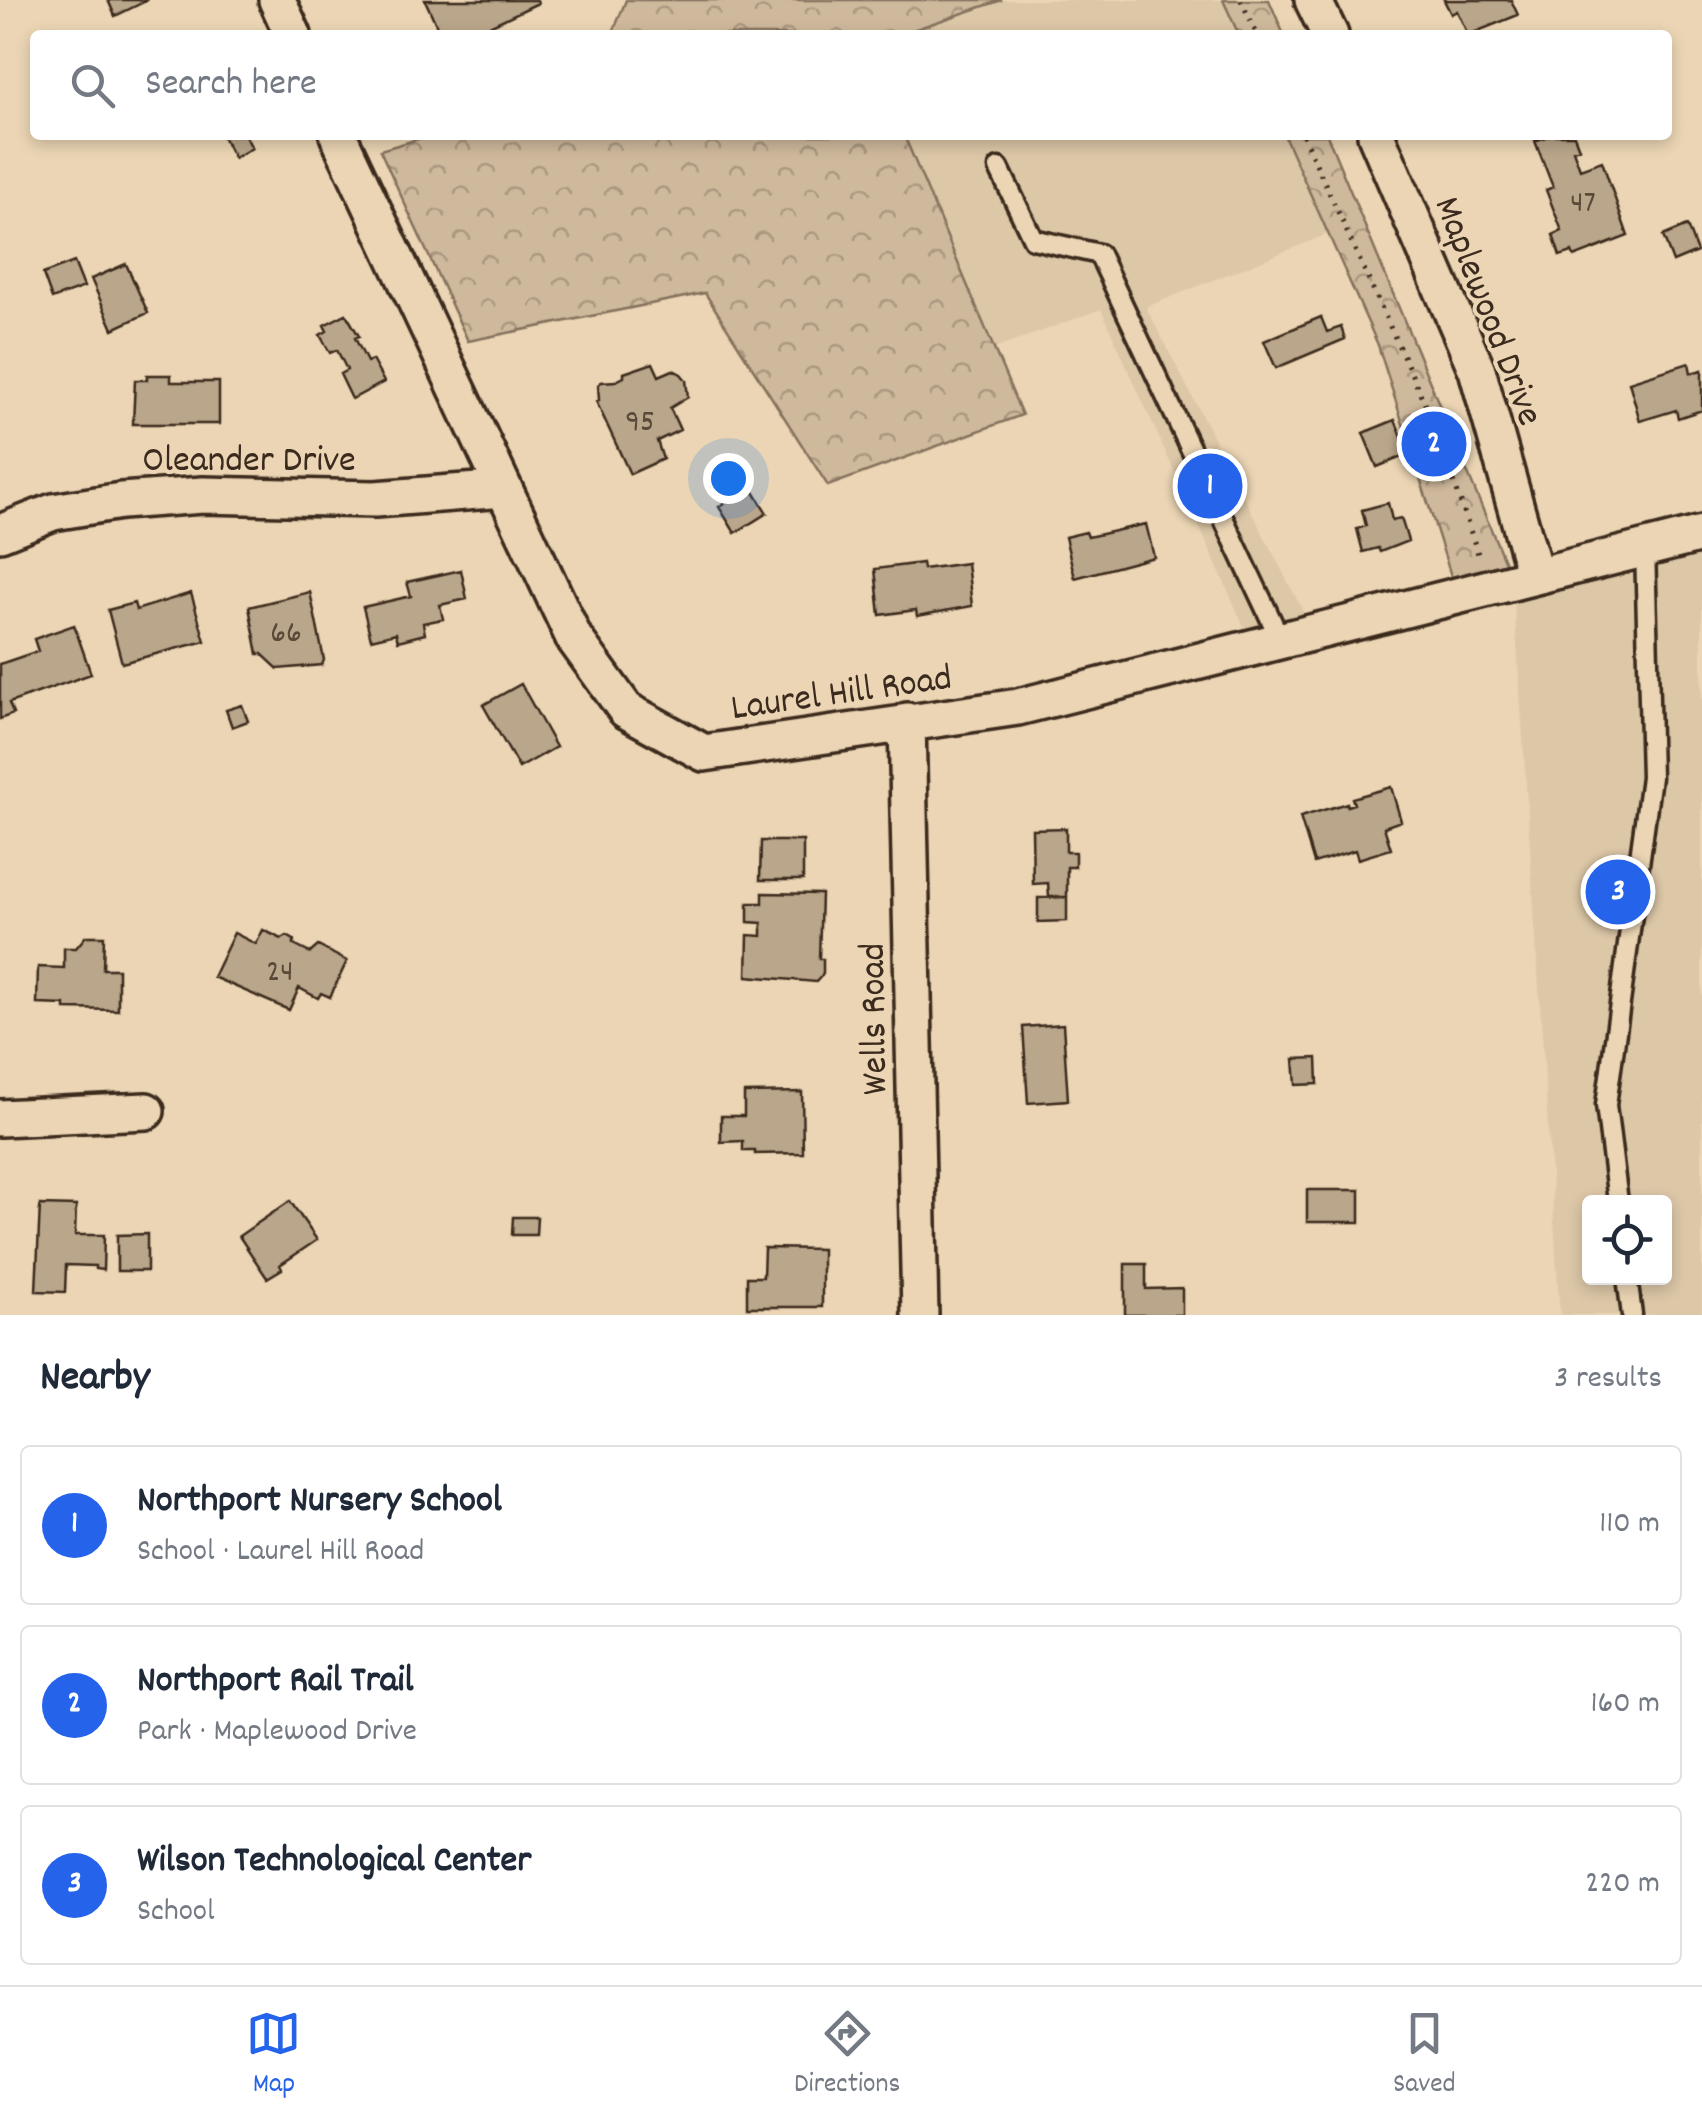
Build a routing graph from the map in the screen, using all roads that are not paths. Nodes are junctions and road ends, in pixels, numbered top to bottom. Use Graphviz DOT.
graph roads {
  1 [pos="277,0"];
  2 [pos="1313,0"];
  3 [pos="291,30"];
  4 [pos="1328,30"];
  5 [pos="340,140"];
  6 [pos="1378,140"];
  7 [pos="999,168"];
  8 [pos="504,489"];
  9 [pos="0,532"];
  10 [pos="1702,534"];
  11 [pos="1645,547"];
  12 [pos="1535,575"];
  13 [pos="1282,641"];
  14 [pos="907,721"];
  15 [pos="146,1111"];
  16 [pos="0,1118"];
  17 [pos="1617,1195"];
  18 [pos="1628,1285"];
  19 [pos="920,1315"];
  20 [pos="1632,1315"];
  1 -- 3 [label="street"];
  2 -- 4 [label="street"];
  5 -- 8 [label="street, Laurel Hill Road"];
  6 -- 12 [label="street, Maplewood Drive"];
  7 -- 13 [label="lane"];
  8 -- 9 [label="street, Oleander Drive"];
  8 -- 14 [label="street, Laurel Hill Road"];
  10 -- 11 [label="street, Laurel Hill Road"];
  11 -- 12 [label="street, Laurel Hill Road"];
  11 -- 17 [label="lane"];
  12 -- 13 [label="street, Laurel Hill Road"];
  13 -- 14 [label="street, Laurel Hill Road"];
  14 -- 19 [label="street, Wells Road"];
  15 -- 16 [label="street"];
  18 -- 20 [label="lane"];
}
